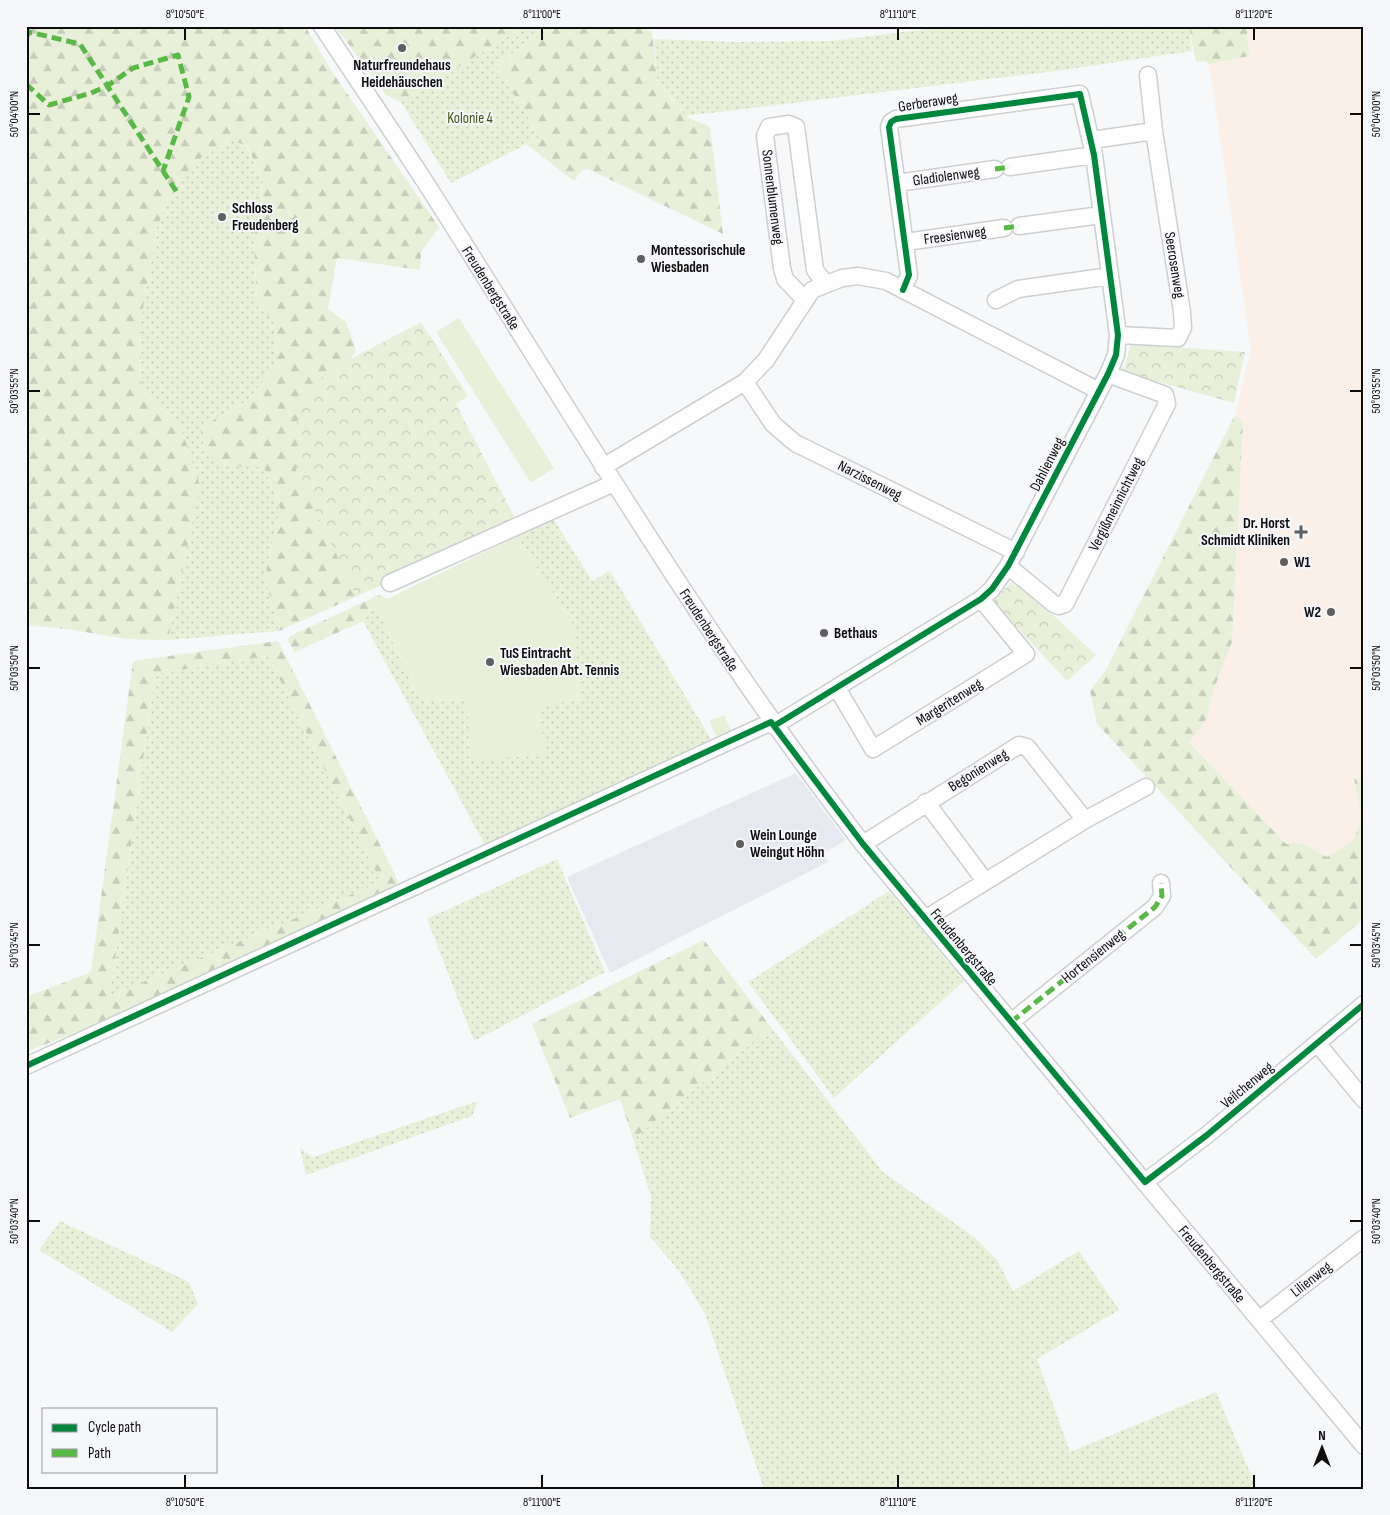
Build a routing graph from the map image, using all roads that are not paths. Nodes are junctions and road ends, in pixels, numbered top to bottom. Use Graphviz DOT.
graph roads {
  1 [pos="322,26"];
  2 [pos="1148,75"];
  3 [pos="1080,94"];
  4 [pos="1154,132"];
  5 [pos="1093,147"];
  6 [pos="897,183"];
  7 [pos="1101,215"];
  8 [pos="906,242"];
  9 [pos="1110,276"];
  10 [pos="825,283"];
  11 [pos="904,290"];
  12 [pos="804,299"];
  13 [pos="996,300"];
  14 [pos="1118,335"];
  15 [pos="1108,374"];
  16 [pos="745,382"];
  17 [pos="1099,391"];
  18 [pos="603,467"];
  19 [pos="614,483"];
  20 [pos="1012,559"];
  21 [pos="390,583"];
  22 [pos="981,599"];
  23 [pos="837,688"];
  24 [pos="773,724"];
  25 [pos="1146,787"];
  26 [pos="926,802"];
  27 [pos="1085,820"];
  28 [pos="863,844"];
  29 [pos="985,881"];
  30 [pos="1161,883"];
  31 [pos="925,919"];
  32 [pos="1364,1004"];
  33 [pos="1011,1022"];
  34 [pos="1317,1043"];
  35 [pos="26,1066"];
  36 [pos="1364,1100"];
  37 [pos="1145,1182"];
  38 [pos="1364,1238"];
  39 [pos="1259,1320"];
  40 [pos="1364,1446"];
  1 -- 18 [label="street, Freudenbergstraße"];
  2 -- 4 [label="street, Seerosenweg"];
  3 -- 5 [label="street, Dahlienweg"];
  3 -- 6 [label="street, Gerberaweg"];
  4 -- 5 [label="street"];
  4 -- 14 [label="street, Seerosenweg"];
  5 -- 6 [label="street, Gladiolenweg"];
  5 -- 7 [label="street, Dahlienweg"];
  6 -- 8 [label="street, Gerberaweg"];
  7 -- 8 [label="street, Freesienweg"];
  7 -- 9 [label="street, Dahlienweg"];
  8 -- 11 [label="street, Gerberaweg"];
  9 -- 13 [label="street"];
  9 -- 14 [label="street, Dahlienweg"];
  10 -- 11 [label="street"];
  10 -- 12 [label="street"];
  10 -- 12 [label="street, Sonnenblumenweg"];
  11 -- 17 [label="street"];
  12 -- 16 [label="street"];
  14 -- 15 [label="street, Dahlienweg"];
  15 -- 17 [label="street, Dahlienweg"];
  15 -- 20 [label="street, Vergißmeinnichtweg"];
  16 -- 18 [label="street"];
  16 -- 20 [label="street, Narzissenweg"];
  17 -- 20 [label="street, Dahlienweg"];
  18 -- 19 [label="street, Freudenbergstraße"];
  19 -- 21 [label="street"];
  19 -- 24 [label="street, Freudenbergstraße"];
  20 -- 22 [label="street, Dahlienweg"];
  22 -- 23 [label="street, Dahlienweg"];
  22 -- 23 [label="street, Margeritenweg"];
  23 -- 24 [label="street, Dahlienweg"];
  24 -- 28 [label="street, Freudenbergstraße"];
  24 -- 35 [label="street, Dahlienweg"];
  25 -- 27 [label="street"];
  26 -- 27 [label="street, Begonienweg"];
  26 -- 28 [label="street, Begonienweg"];
  26 -- 29 [label="street"];
  27 -- 29 [label="street"];
  28 -- 31 [label="street, Freudenbergstraße"];
  29 -- 31 [label="street"];
  30 -- 33 [label="street, Hortensienweg"];
  31 -- 33 [label="street, Freudenbergstraße"];
  32 -- 34 [label="street, Veilchenweg"];
  33 -- 37 [label="street, Freudenbergstraße"];
  34 -- 36 [label="street"];
  34 -- 37 [label="street, Veilchenweg"];
  37 -- 39 [label="street, Freudenbergstraße"];
  38 -- 39 [label="street, Lilienweg"];
  39 -- 40 [label="street, Freudenbergstraße"];
}
